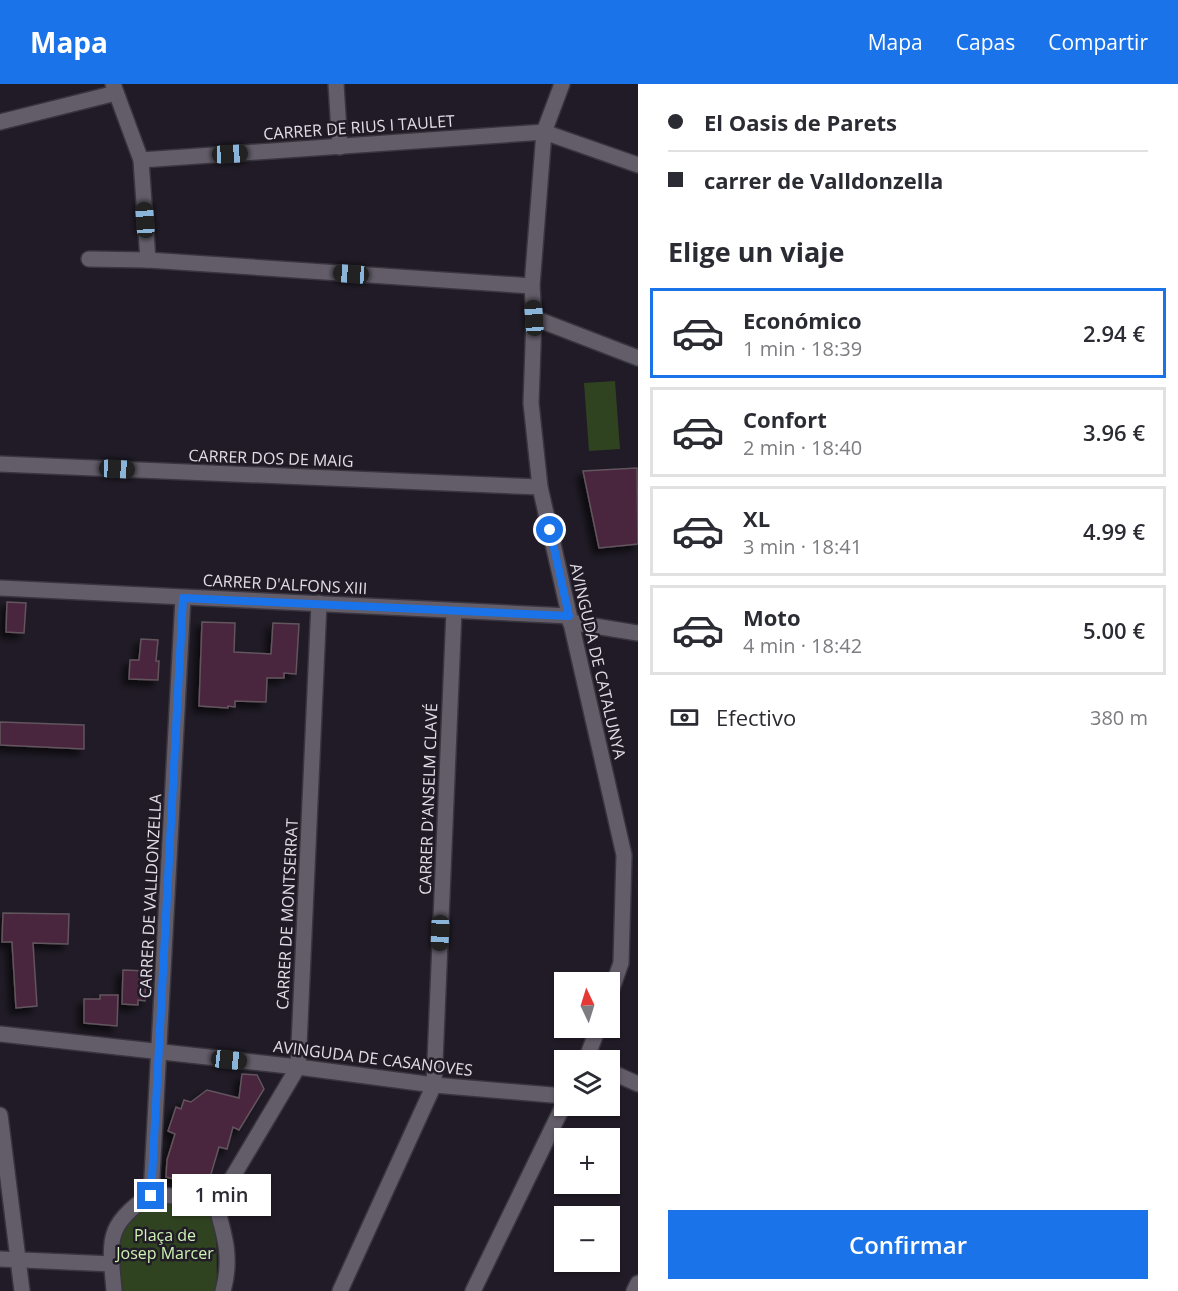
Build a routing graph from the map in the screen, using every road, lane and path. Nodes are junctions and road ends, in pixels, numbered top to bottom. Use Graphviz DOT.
graph roads {
  1 [pos="336,84"];
  2 [pos="562,84"];
  3 [pos="115,89"];
  4 [pos="0,122"];
  5 [pos="544,132"];
  6 [pos="340,147"];
  7 [pos="141,160"];
  8 [pos="638,165"];
  9 [pos="90,259"];
  10 [pos="148,260"];
  11 [pos="532,286"];
  12 [pos="534,318"];
  13 [pos="638,357"];
  14 [pos="0,464"];
  15 [pos="540,487"];
  16 [pos="0,588"];
  17 [pos="183,598"];
  18 [pos="319,603"];
  19 [pos="454,611"];
  20 [pos="569,619"];
  21 [pos="638,633"];
  22 [pos="618,972"];
  23 [pos="0,1034"];
  24 [pos="160,1052"];
  25 [pos="298,1067"];
  26 [pos="620,1076"];
  27 [pos="638,1084"];
  28 [pos="434,1085"];
  29 [pos="554,1095"];
  30 [pos="0,1115"];
  31 [pos="558,1116"];
  32 [pos="151,1196"];
  33 [pos="216,1205"];
  34 [pos="0,1259"];
  35 [pos="18,1260"];
  36 [pos="112,1264"];
  37 [pos="638,1283"];
  38 [pos="22,1291"];
  39 [pos="114,1291"];
  40 [pos="222,1291"];
  41 [pos="340,1291"];
  42 [pos="472,1291"];
  43 [pos="634,1291"];
  1 -- 6 [label="street"];
  2 -- 5 [label="street, AVINGUDA DE CATALUNYA"];
  3 -- 4 [label="street"];
  3 -- 7 [label="street"];
  5 -- 6 [label="street, CARRER DE RIUS I TAULET"];
  5 -- 8 [label="street"];
  5 -- 11 [label="street, AVINGUDA DE CATALUNYA"];
  6 -- 7 [label="street, CARRER DE RIUS I TAULET"];
  7 -- 10 [label="street"];
  9 -- 10 [label="street"];
  10 -- 11 [label="street"];
  11 -- 12 [label="street, AVINGUDA DE CATALUNYA"];
  12 -- 13 [label="street"];
  12 -- 15 [label="street, AVINGUDA DE CATALUNYA"];
  14 -- 15 [label="street, CARRER DOS DE MAIG"];
  15 -- 20 [label="street, AVINGUDA DE CATALUNYA"];
  16 -- 17 [label="street, CARRER D'ALFONS XIII"];
  17 -- 18 [label="street, CARRER D'ALFONS XIII"];
  17 -- 24 [label="street, CARRER DE VALLDONZELLA"];
  18 -- 19 [label="street, CARRER D'ALFONS XIII"];
  18 -- 25 [label="street, CARRER DE MONTSERRAT"];
  19 -- 20 [label="street, CARRER D'ALFONS XIII"];
  19 -- 28 [label="street, CARRER D'ANSELM CLAVÉ"];
  20 -- 21 [label="street, CARRER D'ALFONS XIII"];
  20 -- 22 [label="street, AVINGUDA DE CATALUNYA"];
  23 -- 24 [label="street, AVINGUDA DE CASANOVES"];
  24 -- 25 [label="street, AVINGUDA DE CASANOVES"];
  24 -- 32 [label="street, CARRER DE VALLDONZELLA"];
  25 -- 28 [label="street, AVINGUDA DE CASANOVES"];
  25 -- 33 [label="street, CARRER DE MONTSERRAT"];
  26 -- 27 [label="street"];
  28 -- 29 [label="street, AVINGUDA DE CASANOVES"];
  28 -- 41 [label="street, CARRER D'ANSELM CLAVÉ"];
  30 -- 35 [label="street"];
  31 -- 42 [label="street"];
  32 -- 33 [label="street"];
  32 -- 36 [label="street"];
  33 -- 40 [label="street"];
  34 -- 35 [label="street"];
  35 -- 36 [label="street"];
  35 -- 38 [label="street"];
  36 -- 39 [label="street"];
  37 -- 43 [label="street"];
}
